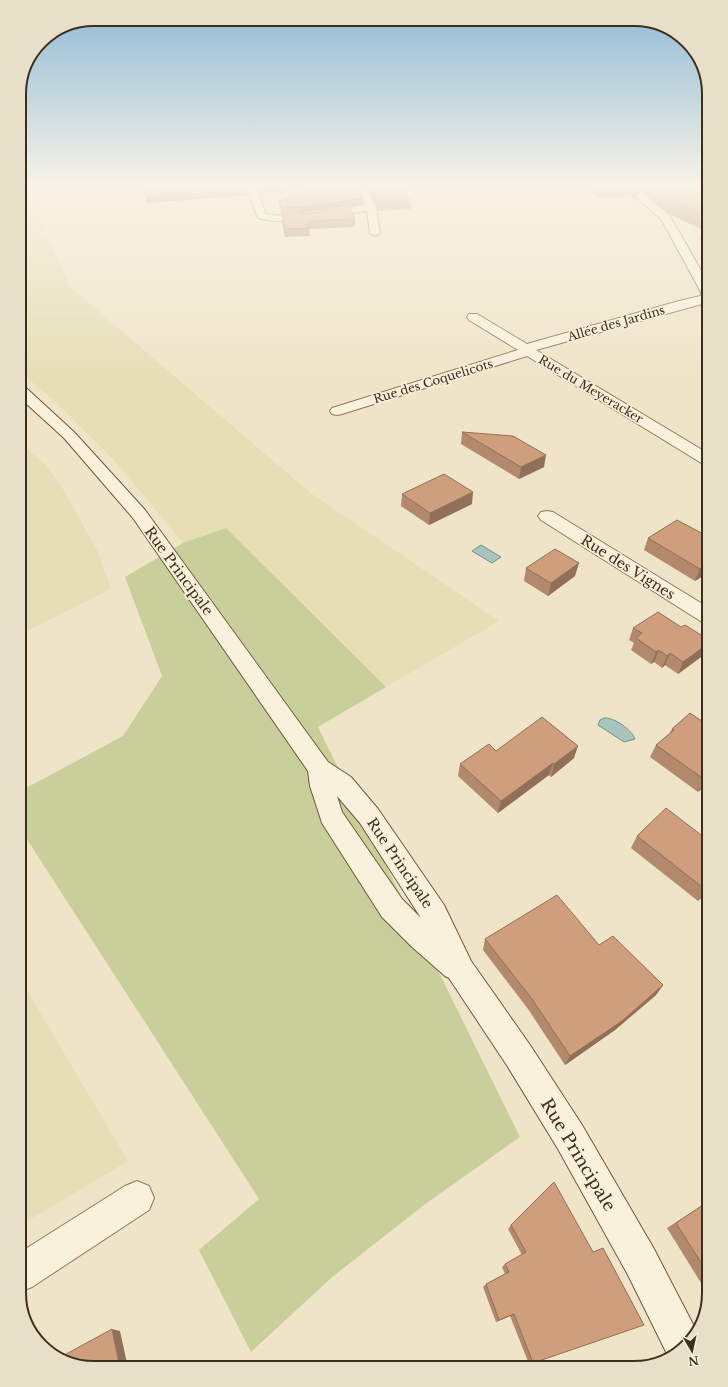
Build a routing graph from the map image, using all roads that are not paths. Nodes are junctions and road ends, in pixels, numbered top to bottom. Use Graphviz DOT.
graph roads {
  1 [pos="684,251"];
  2 [pos="702,283"];
  3 [pos="702,305"];
  4 [pos="473,317"];
  5 [pos="527,350"];
  6 [pos="26,395"];
  7 [pos="337,411"];
  8 [pos="702,457"];
  9 [pos="546,516"];
  10 [pos="702,613"];
  11 [pos="137,1198"];
  12 [pos="26,1269"];
  13 [pos="675,1331"];
  1 -- 2 [label="street"];
  3 -- 5 [label="street, Allée des Jardins"];
  4 -- 5 [label="street, Rue du Meyeracker"];
  5 -- 7 [label="street, Rue des Coquelicots"];
  5 -- 8 [label="street, Rue du Meyeracker"];
  6 -- 13 [label="street, Rue Principale"];
  9 -- 10 [label="street, Rue des Vignes"];
  11 -- 12 [label="street"];
}
